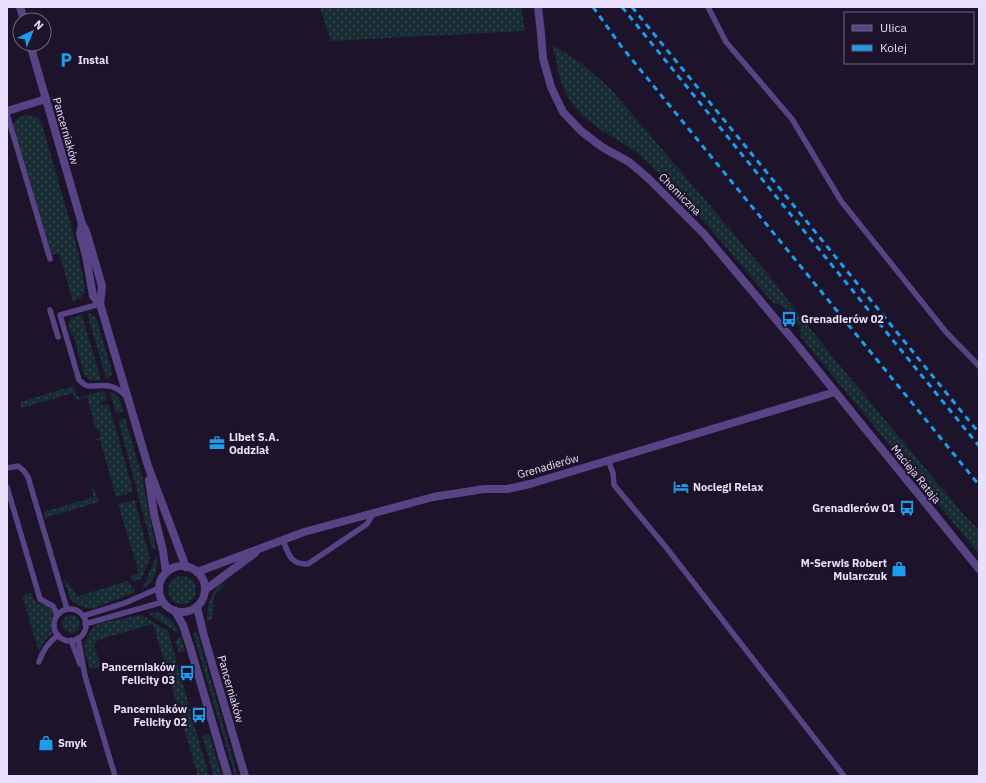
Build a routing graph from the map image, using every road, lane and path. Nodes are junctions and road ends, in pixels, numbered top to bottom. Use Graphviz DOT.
graph roads {
  1 [pos="538,7"];
  2 [pos="708,7"];
  3 [pos="32,52"];
  4 [pos="46,99"];
  5 [pos="7,111"];
  6 [pos="7,114"];
  7 [pos="50,259"];
  8 [pos="100,304"];
  9 [pos="50,310"];
  10 [pos="58,337"];
  11 [pos="979,366"];
  12 [pos="835,392"];
  13 [pos="129,399"];
  14 [pos="608,460"];
  15 [pos="148,466"];
  16 [pos="7,468"];
  17 [pos="7,487"];
  18 [pos="373,514"];
  19 [pos="283,540"];
  20 [pos="264,547"];
  21 [pos="186,566"];
  22 [pos="979,569"];
  23 [pos="166,572"];
  24 [pos="197,572"];
  25 [pos="159,588"];
  26 [pos="205,590"];
  27 [pos="163,602"];
  28 [pos="197,607"];
  29 [pos="67,609"];
  30 [pos="175,611"];
  31 [pos="58,615"];
  32 [pos="83,616"];
  33 [pos="85,624"];
  34 [pos="58,635"];
  35 [pos="78,638"];
  36 [pos="71,640"];
  37 [pos="39,662"];
  38 [pos="86,676"];
  39 [pos="115,776"];
  40 [pos="228,776"];
  41 [pos="244,776"];
  42 [pos="844,776"];
  1 -- 12 [label="street, Chemiczna"];
  2 -- 11 [label="lane"];
  3 -- 4 [label="street, Pancerniaków"];
  4 -- 5 [label="street"];
  4 -- 8 [label="street, Pancerniaków"];
  6 -- 7 [label="lane"];
  8 -- 13 [label="street, Pancerniaków"];
  8 -- 13 [label="lane"];
  9 -- 10 [label="lane"];
  12 -- 14 [label="street, Grenadierów"];
  12 -- 22 [label="street, Macieja Rataja"];
  13 -- 15 [label="street, Pancerniaków"];
  14 -- 18 [label="street, Grenadierów"];
  14 -- 42 [label="lane"];
  15 -- 21 [label="street, Pancerniaków"];
  15 -- 23 [label="street, Pancerniaków"];
  16 -- 29 [label="lane"];
  17 -- 31 [label="lane"];
  18 -- 19 [label="street, Grenadierów"];
  18 -- 19 [label="lane"];
  19 -- 20 [label="street, Grenadierów"];
  20 -- 24 [label="street"];
  20 -- 26 [label="street"];
  21 -- 23 [label="street"];
  21 -- 24 [label="street"];
  23 -- 25 [label="street"];
  24 -- 26 [label="street"];
  25 -- 27 [label="street"];
  25 -- 32 [label="lane"];
  26 -- 28 [label="street"];
  27 -- 30 [label="street"];
  27 -- 33 [label="lane"];
  28 -- 30 [label="street"];
  28 -- 41 [label="street, Pancerniaków"];
  29 -- 31 [label="lane"];
  29 -- 32 [label="lane"];
  30 -- 40 [label="street"];
  31 -- 34 [label="lane"];
  32 -- 33 [label="lane"];
  33 -- 35 [label="lane"];
  34 -- 36 [label="lane"];
  34 -- 37 [label="lane"];
  35 -- 36 [label="lane"];
  35 -- 38 [label="lane"];
  36 -- 38 [label="lane"];
  38 -- 39 [label="lane"];
}
